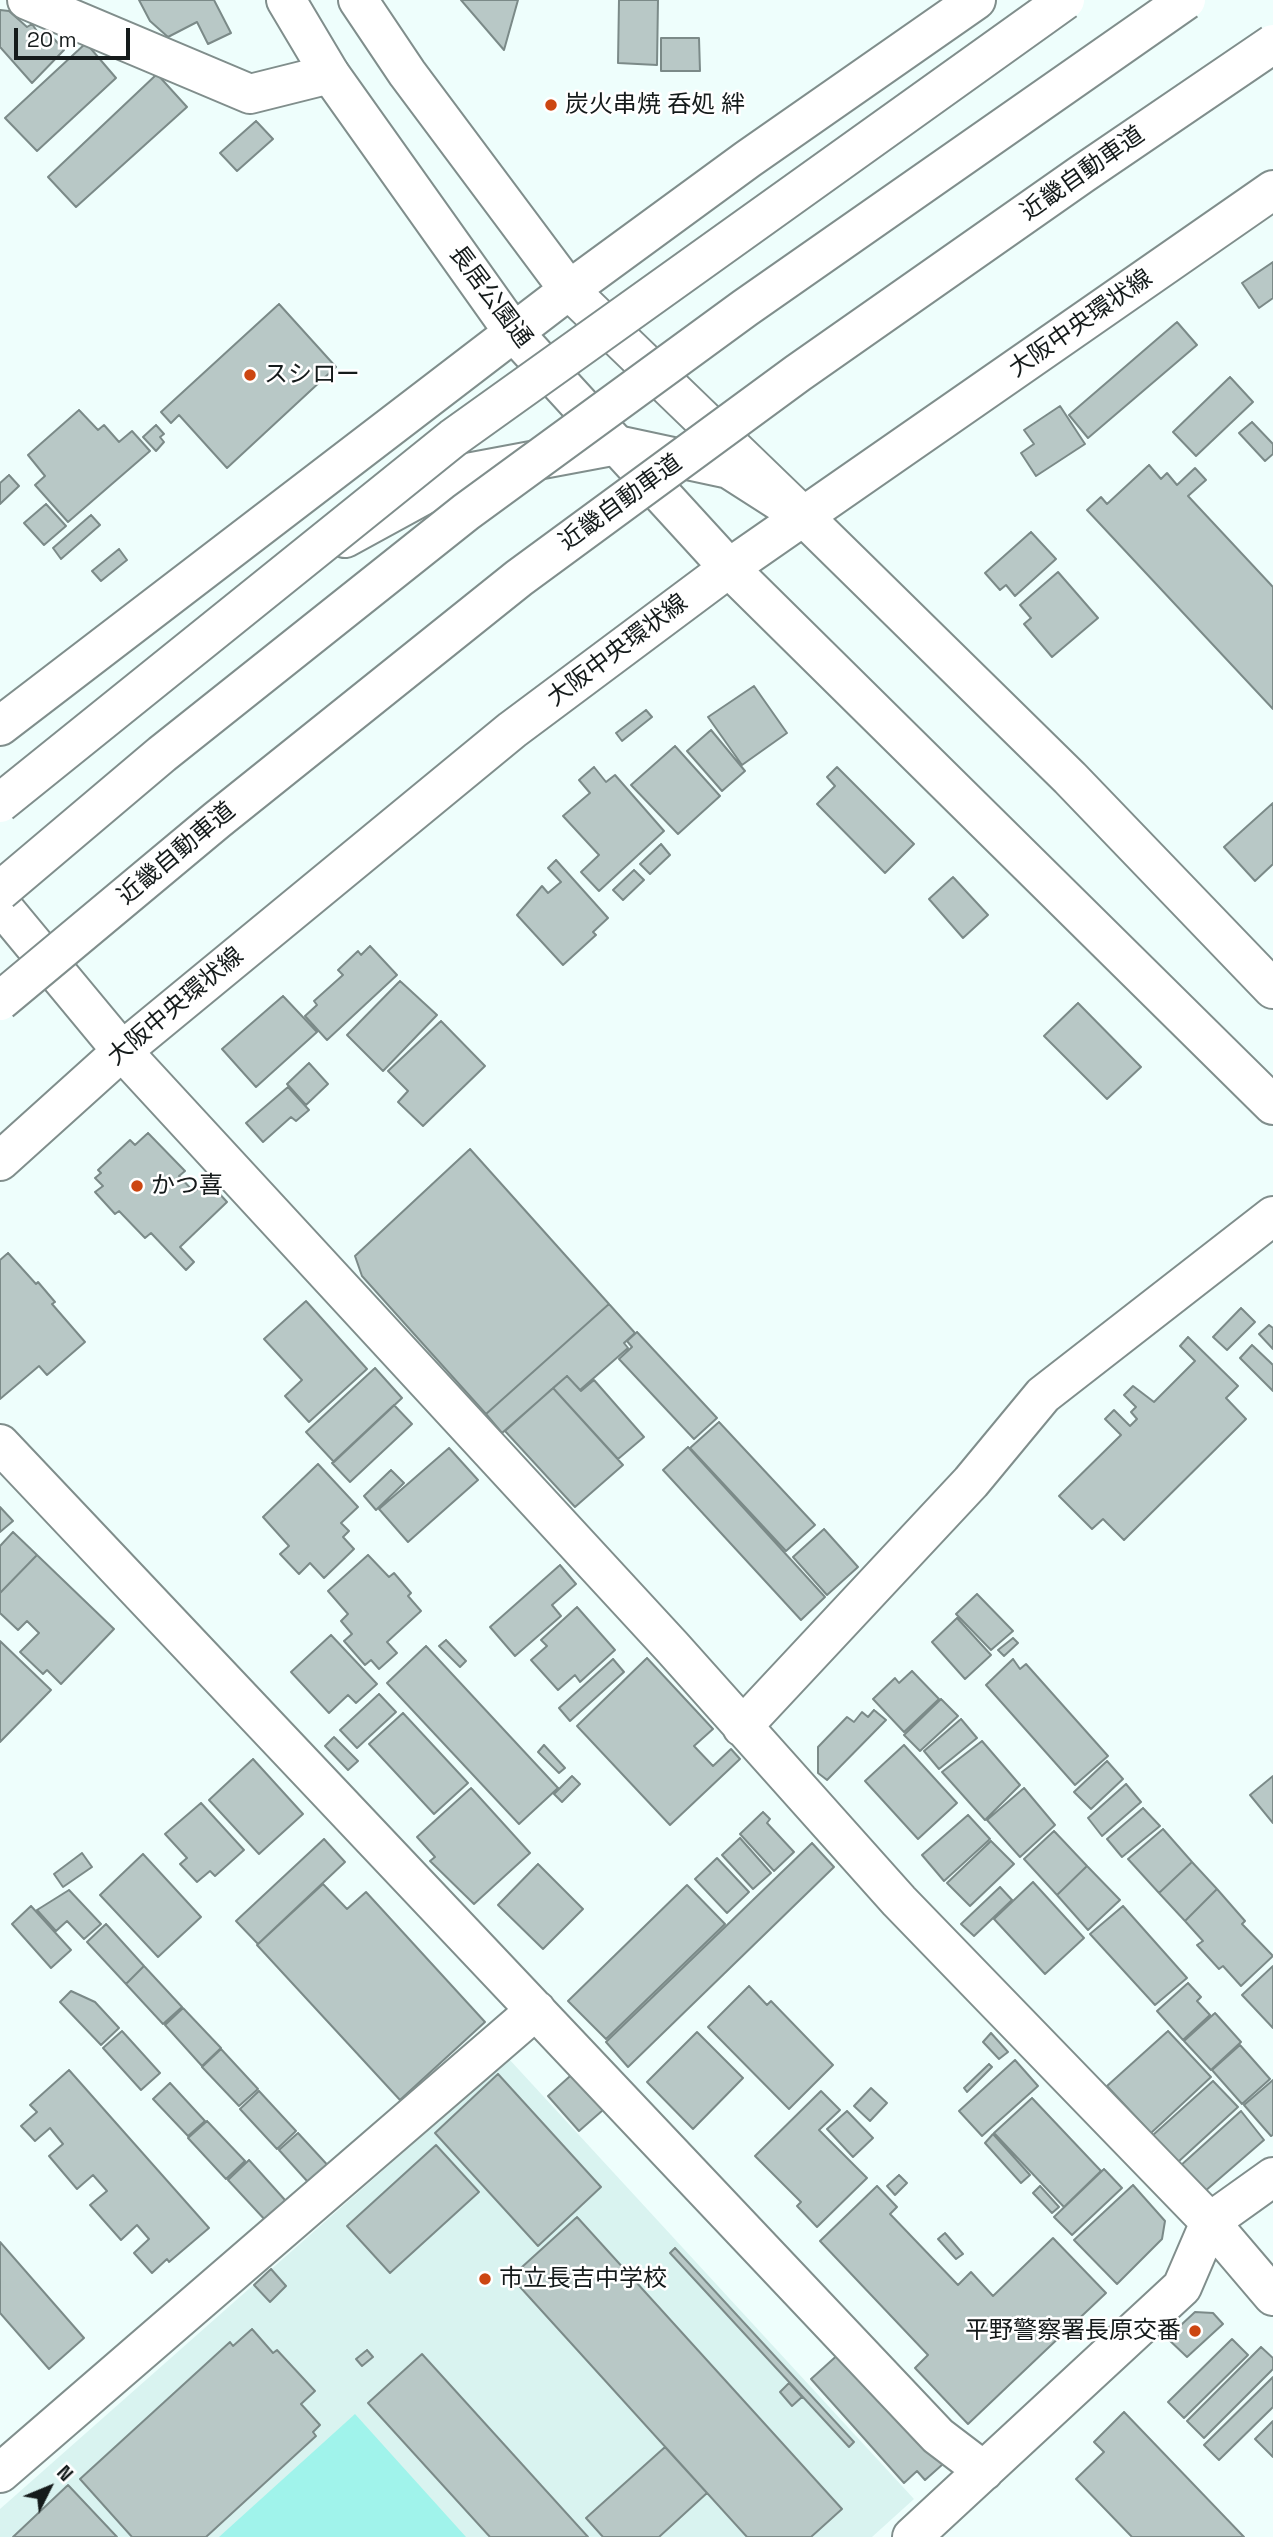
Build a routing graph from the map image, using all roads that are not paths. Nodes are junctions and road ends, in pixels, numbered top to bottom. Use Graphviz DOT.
graph roads {
  1 [pos="27,0"];
  2 [pos="286,0"];
  3 [pos="358,0"];
  4 [pos="976,0"];
  5 [pos="1065,0"];
  6 [pos="1185,0"];
  7 [pos="1273,44"];
  8 [pos="330,74"];
  9 [pos="1273,190"];
  10 [pos="569,290"];
  11 [pos="514,333"];
  12 [pos="617,445"];
  13 [pos="804,517"];
  14 [pos="298,563"];
  15 [pos="729,568"];
  16 [pos="0,726"];
  17 [pos="0,803"];
  18 [pos="0,891"];
  19 [pos="0,904"];
  20 [pos="1273,989"];
  21 [pos="0,1001"];
  22 [pos="122,1051"];
  23 [pos="1273,1104"];
  24 [pos="0,1161"];
  25 [pos="1273,1216"];
  26 [pos="0,1444"];
  27 [pos="742,1727"];
  28 [pos="536,2010"];
  29 [pos="1273,2177"];
  30 [pos="1210,2222"];
  31 [pos="1273,2296"];
  32 [pos="985,2471"];
  33 [pos="0,2473"];
  34 [pos="912,2537"];
  1 -- 8 [label="main road"];
  2 -- 8 [label="main road, 長居公園通"];
  3 -- 10 [label="main road"];
  4 -- 10 [label="main road"];
  5 -- 14 [label="main road, bridge"];
  6 -- 18 [label="main road, bridge"];
  7 -- 21 [label="main road, 近畿自動車道, bridge"];
  8 -- 11 [label="main road, 長居公園通"];
  9 -- 13 [label="main road, 大阪中央環状線"];
  10 -- 11 [label="main road"];
  10 -- 13 [label="main road"];
  11 -- 12 [label="main road, 長居公園通"];
  11 -- 16 [label="main road"];
  12 -- 13 [label="main road"];
  12 -- 14 [label="main road"];
  12 -- 15 [label="main road, 長居公園通"];
  13 -- 15 [label="main road, 大阪中央環状線"];
  13 -- 20 [label="main road"];
  14 -- 17 [label="main road, bridge"];
  15 -- 22 [label="main road, 大阪中央環状線"];
  15 -- 23 [label="main road, 長居公園通"];
  19 -- 22 [label="main road"];
  22 -- 24 [label="main road, 大阪中央環状線"];
  22 -- 27 [label="main road"];
  25 -- 27 [label="main road"];
  26 -- 28 [label="main road"];
  27 -- 30 [label="main road"];
  28 -- 32 [label="main road"];
  28 -- 33 [label="main road"];
  29 -- 30 [label="main road"];
  30 -- 31 [label="main road"];
  30 -- 32 [label="main road"];
  32 -- 34 [label="main road"];
}
